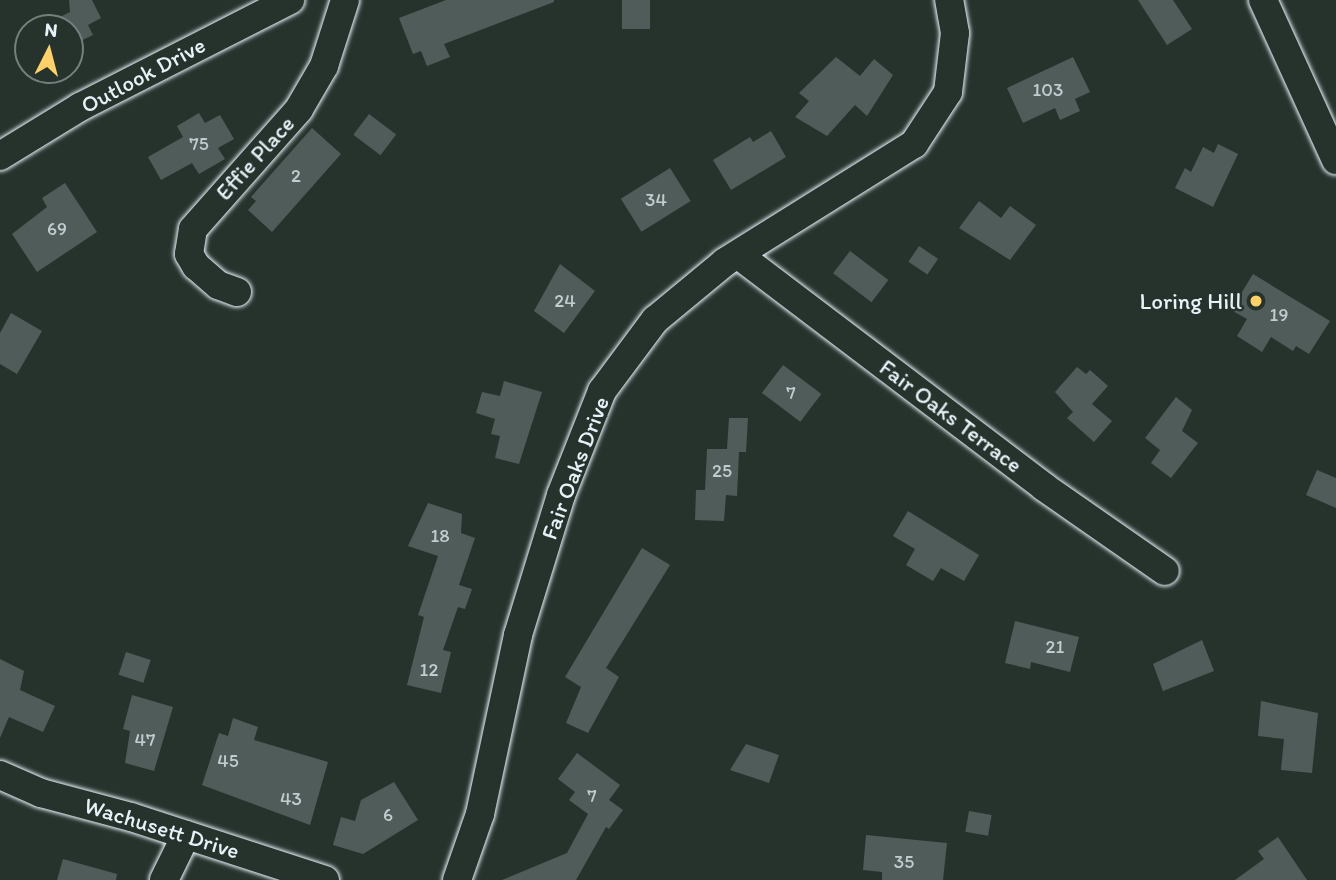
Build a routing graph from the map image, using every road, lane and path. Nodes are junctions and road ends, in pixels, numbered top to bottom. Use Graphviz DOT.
graph roads {
  1 [pos="290,0"];
  2 [pos="345,0"];
  3 [pos="949,0"];
  4 [pos="1263,0"];
  5 [pos="0,156"];
  6 [pos="1336,160"];
  7 [pos="740,256"];
  8 [pos="237,292"];
  9 [pos="1165,571"];
  10 [pos="0,775"];
  11 [pos="186,835"];
  12 [pos="163,880"];
  13 [pos="325,880"];
  14 [pos="457,880"];
  1 -- 5 [label="street, Outlook Drive"];
  2 -- 8 [label="street, Effie Place"];
  3 -- 7 [label="street, Fair Oaks Drive"];
  4 -- 6 [label="street"];
  7 -- 9 [label="street, Fair Oaks Terrace"];
  7 -- 14 [label="street, Fair Oaks Drive"];
  10 -- 11 [label="street, Wachusett Drive"];
  11 -- 12 [label="street"];
  11 -- 13 [label="street, Wachusett Drive"];
}
